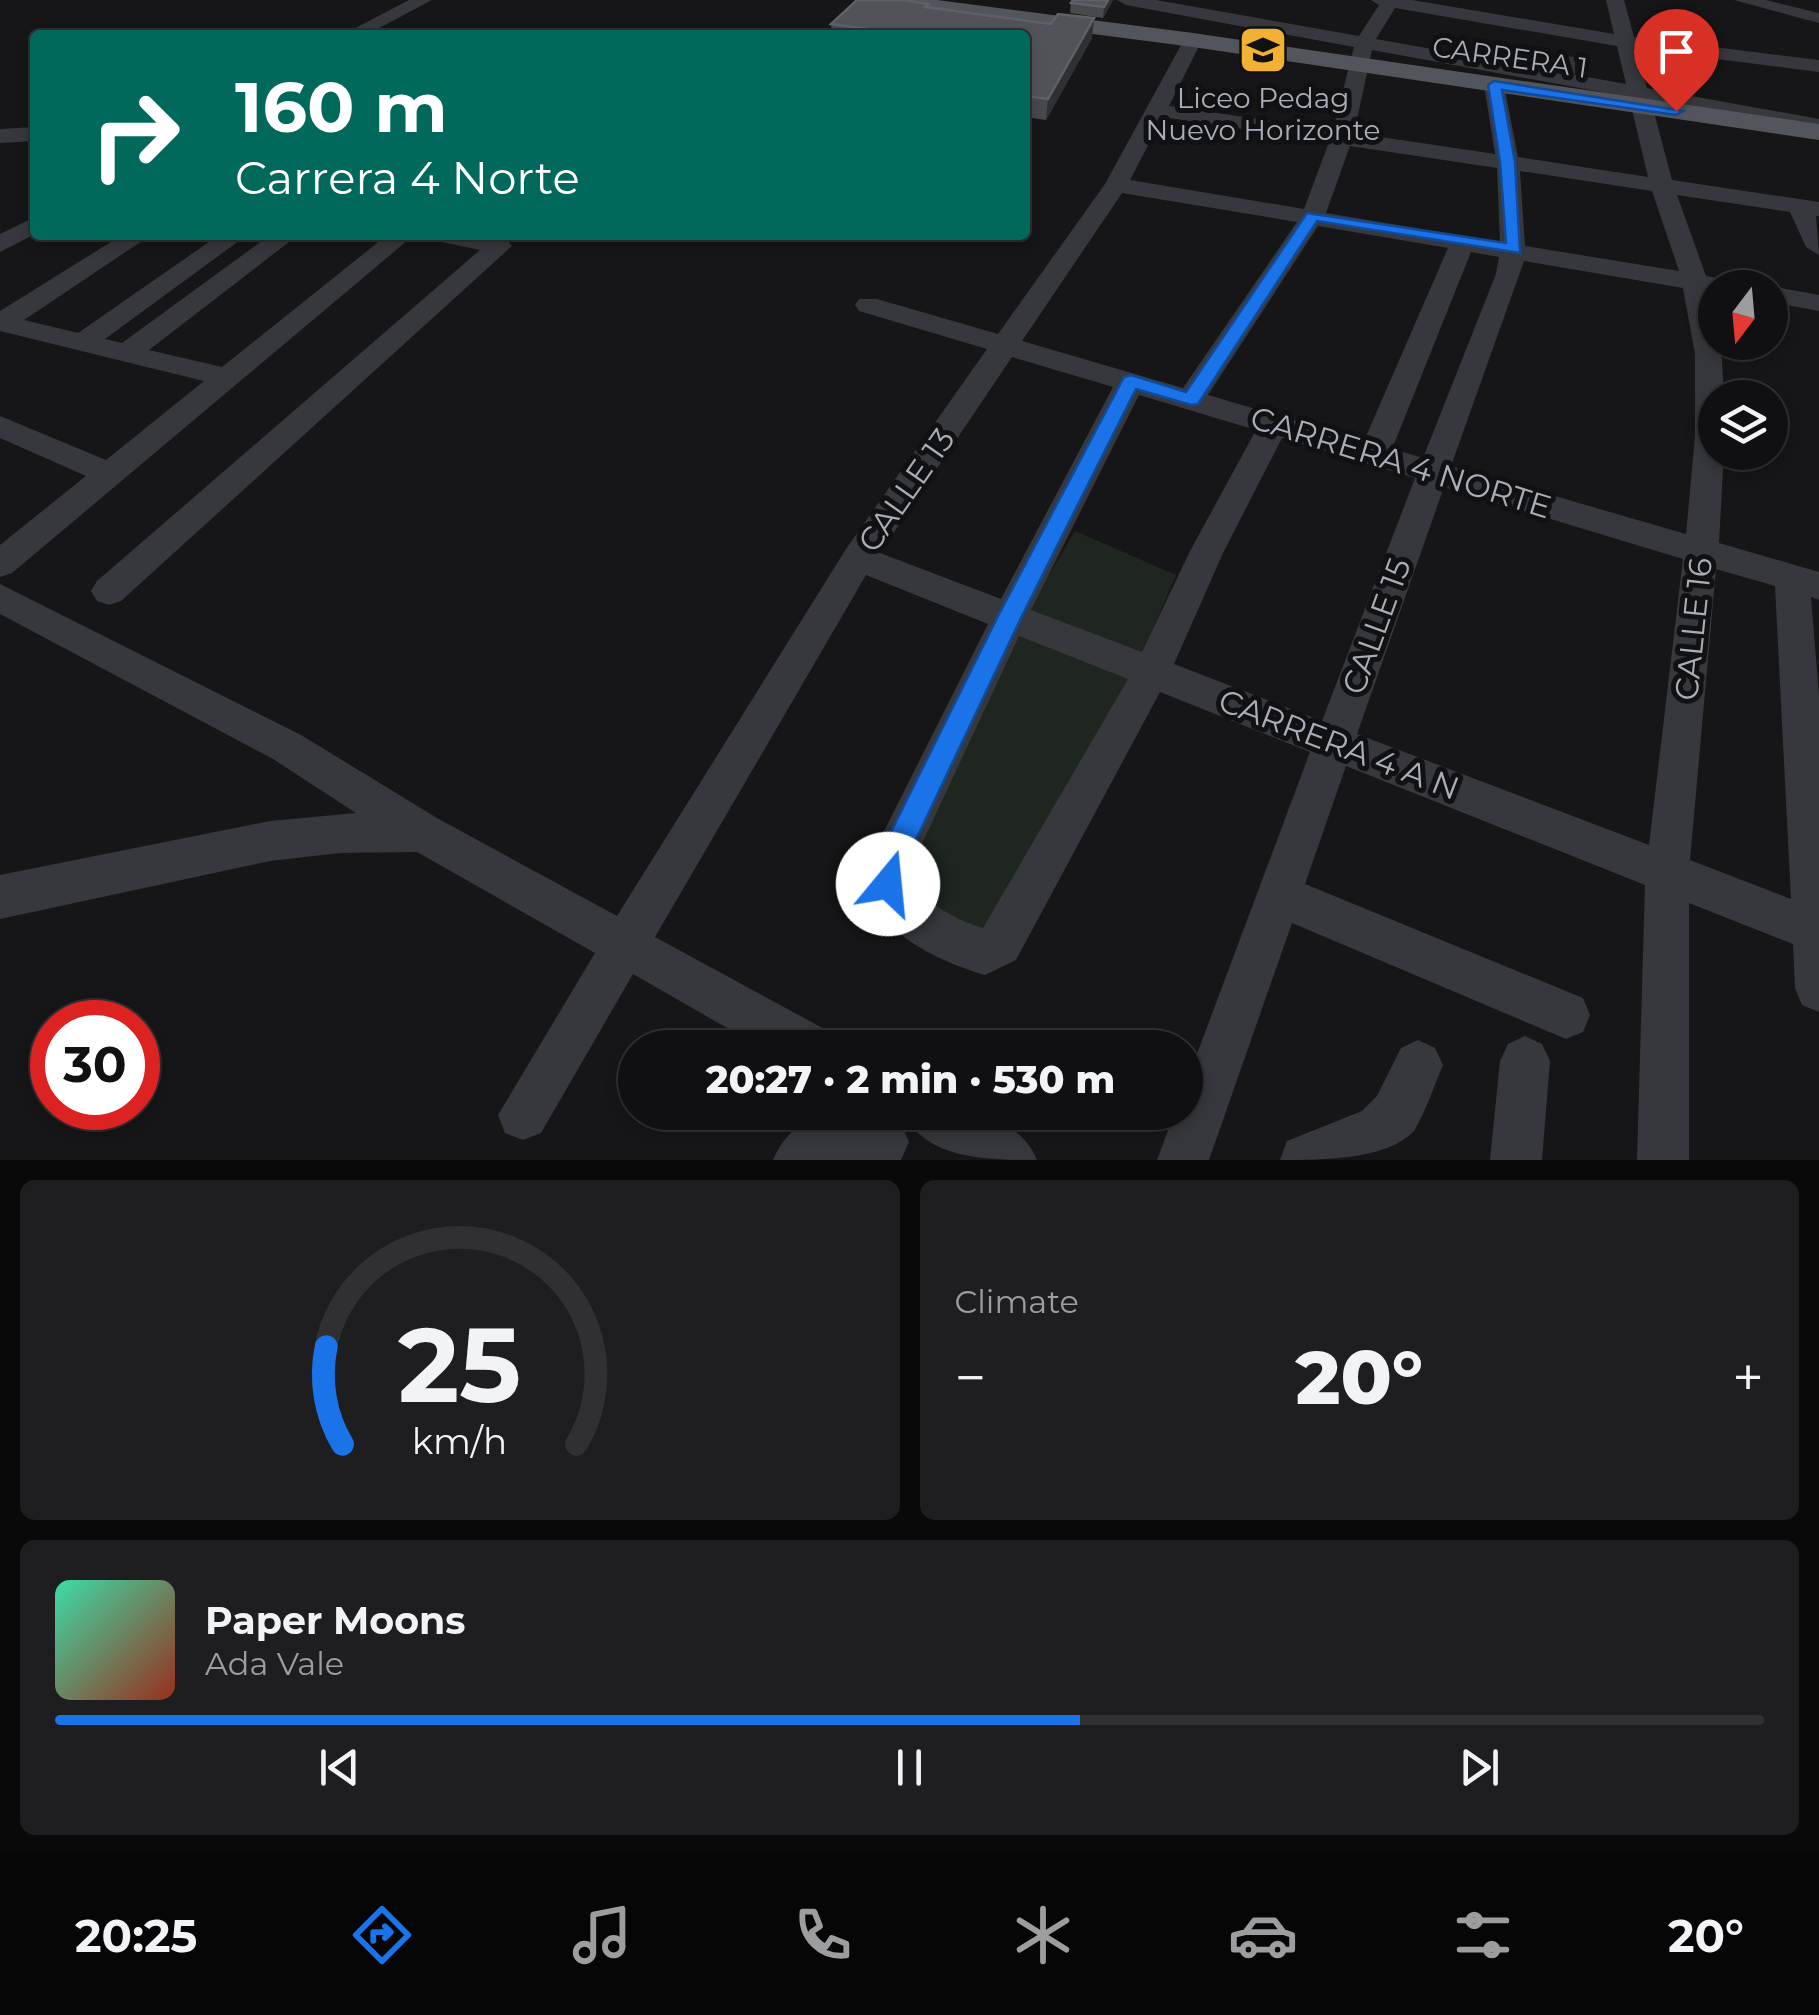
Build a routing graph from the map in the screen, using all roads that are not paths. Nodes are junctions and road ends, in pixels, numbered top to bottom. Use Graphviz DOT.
graph roads {
  1 [pos="423,0"];
  2 [pos="884,0"];
  3 [pos="954,0"];
  4 [pos="1126,0"];
  5 [pos="1615,0"];
  6 [pos="1743,0"];
  7 [pos="1772,0"];
  8 [pos="1387,1"];
  9 [pos="1226,9"];
  10 [pos="1016,14"];
  11 [pos="1819,14"];
  12 [pos="361,30"];
  13 [pos="1193,40"];
  14 [pos="1628,42"];
  15 [pos="1361,54"];
  16 [pos="1555,66"];
  17 [pos="1819,66"];
  18 [pos="1577,67"];
  19 [pos="1533,74"];
  20 [pos="1494,85"];
  21 [pos="1634,96"];
  22 [pos="1156,110"];
  23 [pos="1819,129"];
  24 [pos="30,134"];
  25 [pos="0,136"];
  26 [pos="1342,138"];
  27 [pos="1508,162"];
  28 [pos="1662,185"];
  29 [pos="1116,186"];
  30 [pos="1809,207"];
  31 [pos="1313,216"];
  32 [pos="30,227"];
  33 [pos="130,240"];
  34 [pos="228,240"];
  35 [pos="279,240"];
  36 [pos="396,240"];
  37 [pos="467,240"];
  38 [pos="1463,241"];
  39 [pos="0,245"];
  40 [pos="1819,246"];
  41 [pos="1514,249"];
  42 [pos="187,269"];
  43 [pos="228,278"];
  44 [pos="1695,281"];
  45 [pos="1698,282"];
  46 [pos="1788,297"];
  47 [pos="1819,303"];
  48 [pos="868,305"];
  49 [pos="126,312"];
  50 [pos="0,322"];
  51 [pos="168,322"];
  52 [pos="83,342"];
  53 [pos="1007,344"];
  54 [pos="126,353"];
  55 [pos="228,378"];
  56 [pos="1131,382"];
  57 [pos="1191,399"];
  58 [pos="1274,424"];
  59 [pos="0,426"];
  60 [pos="1374,454"];
  61 [pos="1434,472"];
  62 [pos="111,475"];
  63 [pos="1701,551"];
  64 [pos="858,558"];
  65 [pos="0,564"];
  66 [pos="1806,582"];
  67 [pos="109,591"];
  68 [pos="0,598"];
  69 [pos="1010,616"];
  70 [pos="1152,671"];
  71 [pos="1333,742"];
  72 [pos="422,832"];
  73 [pos="1667,873"];
  74 [pos="0,896"];
  75 [pos="1281,896"];
  76 [pos="1816,931"];
  77 [pos="624,944"];
  78 [pos="1819,988"];
  79 [pos="1566,1015"];
  80 [pos="779,1030"];
  81 [pos="1525,1061"];
  82 [pos="1418,1065"];
  83 [pos="522,1115"];
  84 [pos="959,1130"];
  85 [pos="884,1138"];
  86 [pos="800,1160"];
  87 [pos="1011,1160"];
  88 [pos="1183,1160"];
  89 [pos="1306,1160"];
  90 [pos="1516,1160"];
  91 [pos="1663,1160"];
  1 -- 12 [label="street"];
  2 -- 10 [label="main road, CARRERA 1"];
  3 -- 10 [label="main road, CARRERA 1"];
  4 -- 9 [label="street"];
  5 -- 14 [label="street"];
  6 -- 11 [label="street"];
  7 -- 11 [label="street"];
  8 -- 14 [label="street"];
  8 -- 15 [label="street"];
  9 -- 15 [label="street"];
  10 -- 13 [label="main road, CARRERA 1"];
  13 -- 15 [label="main road, CARRERA 1"];
  13 -- 22 [label="street, CALLE 13"];
  14 -- 17 [label="street"];
  14 -- 21 [label="street, CALLE 16"];
  15 -- 19 [label="street"];
  15 -- 20 [label="main road, CARRERA 1"];
  15 -- 26 [label="street"];
  16 -- 19 [label="street"];
  18 -- 21 [label="street"];
  19 -- 21 [label="street"];
  20 -- 21 [label="main road, CARRERA 1"];
  20 -- 27 [label="street, CALLE 15"];
  21 -- 23 [label="main road, CARRERA 1"];
  21 -- 28 [label="street, CALLE 16"];
  22 -- 26 [label="street"];
  22 -- 29 [label="street, CALLE 13"];
  24 -- 25 [label="street"];
  26 -- 27 [label="street"];
  26 -- 31 [label="street"];
  27 -- 28 [label="street"];
  27 -- 41 [label="street, CALLE 15"];
  28 -- 30 [label="street"];
  28 -- 44 [label="street, CALLE 16"];
  29 -- 31 [label="street"];
  29 -- 53 [label="street, CALLE 13"];
  30 -- 40 [label="street"];
  31 -- 38 [label="street"];
  31 -- 57 [label="street"];
  32 -- 39 [label="street"];
  33 -- 50 [label="street"];
  34 -- 42 [label="street"];
  35 -- 43 [label="street"];
  36 -- 55 [label="street"];
  37 -- 67 [label="street"];
  38 -- 41 [label="street"];
  38 -- 60 [label="street"];
  41 -- 44 [label="street"];
  41 -- 61 [label="street, CALLE 15"];
  42 -- 43 [label="street"];
  42 -- 49 [label="street"];
  43 -- 51 [label="street"];
  44 -- 45 [label="street"];
  44 -- 63 [label="street, CALLE 16"];
  46 -- 47 [label="street"];
  48 -- 53 [label="street, CARRERA 4 NORTE"];
  49 -- 51 [label="street"];
  49 -- 52 [label="street"];
  50 -- 52 [label="street"];
  51 -- 54 [label="street"];
  52 -- 54 [label="street"];
  53 -- 56 [label="street, CARRERA 4 NORTE"];
  53 -- 64 [label="street, CALLE 13"];
  54 -- 55 [label="street"];
  55 -- 62 [label="street"];
  56 -- 57 [label="street, CARRERA 4 NORTE"];
  56 -- 69 [label="street"];
  57 -- 58 [label="street, CARRERA 4 NORTE"];
  58 -- 60 [label="street, CARRERA 4 NORTE"];
  58 -- 70 [label="street"];
  59 -- 62 [label="street"];
  60 -- 61 [label="street, CARRERA 4 NORTE"];
  61 -- 63 [label="street, CARRERA 4 NORTE"];
  61 -- 71 [label="street, CALLE 15"];
  62 -- 65 [label="street"];
  63 -- 66 [label="street, CARRERA 4 NORTE"];
  63 -- 73 [label="street, CALLE 16"];
  64 -- 69 [label="street, CARRERA 4 A N"];
  64 -- 77 [label="street, CALLE 13"];
  66 -- 76 [label="street"];
  68 -- 72 [label="street"];
  69 -- 70 [label="street, CARRERA 4 A N"];
  69 -- 70 [label="street"];
  70 -- 71 [label="street, CARRERA 4 A N"];
  71 -- 73 [label="street, CARRERA 4 A N"];
  71 -- 75 [label="street, CALLE 15"];
  72 -- 74 [label="street"];
  72 -- 77 [label="street"];
  73 -- 76 [label="street, CARRERA 4 A N"];
  73 -- 91 [label="street, CALLE 16"];
  75 -- 79 [label="street"];
  75 -- 88 [label="street, CALLE 15"];
  76 -- 78 [label="street"];
  77 -- 80 [label="street"];
  77 -- 83 [label="street, CALLE 13"];
  81 -- 90 [label="street"];
  82 -- 89 [label="street"];
  84 -- 87 [label="street"];
  85 -- 86 [label="street"];
}
